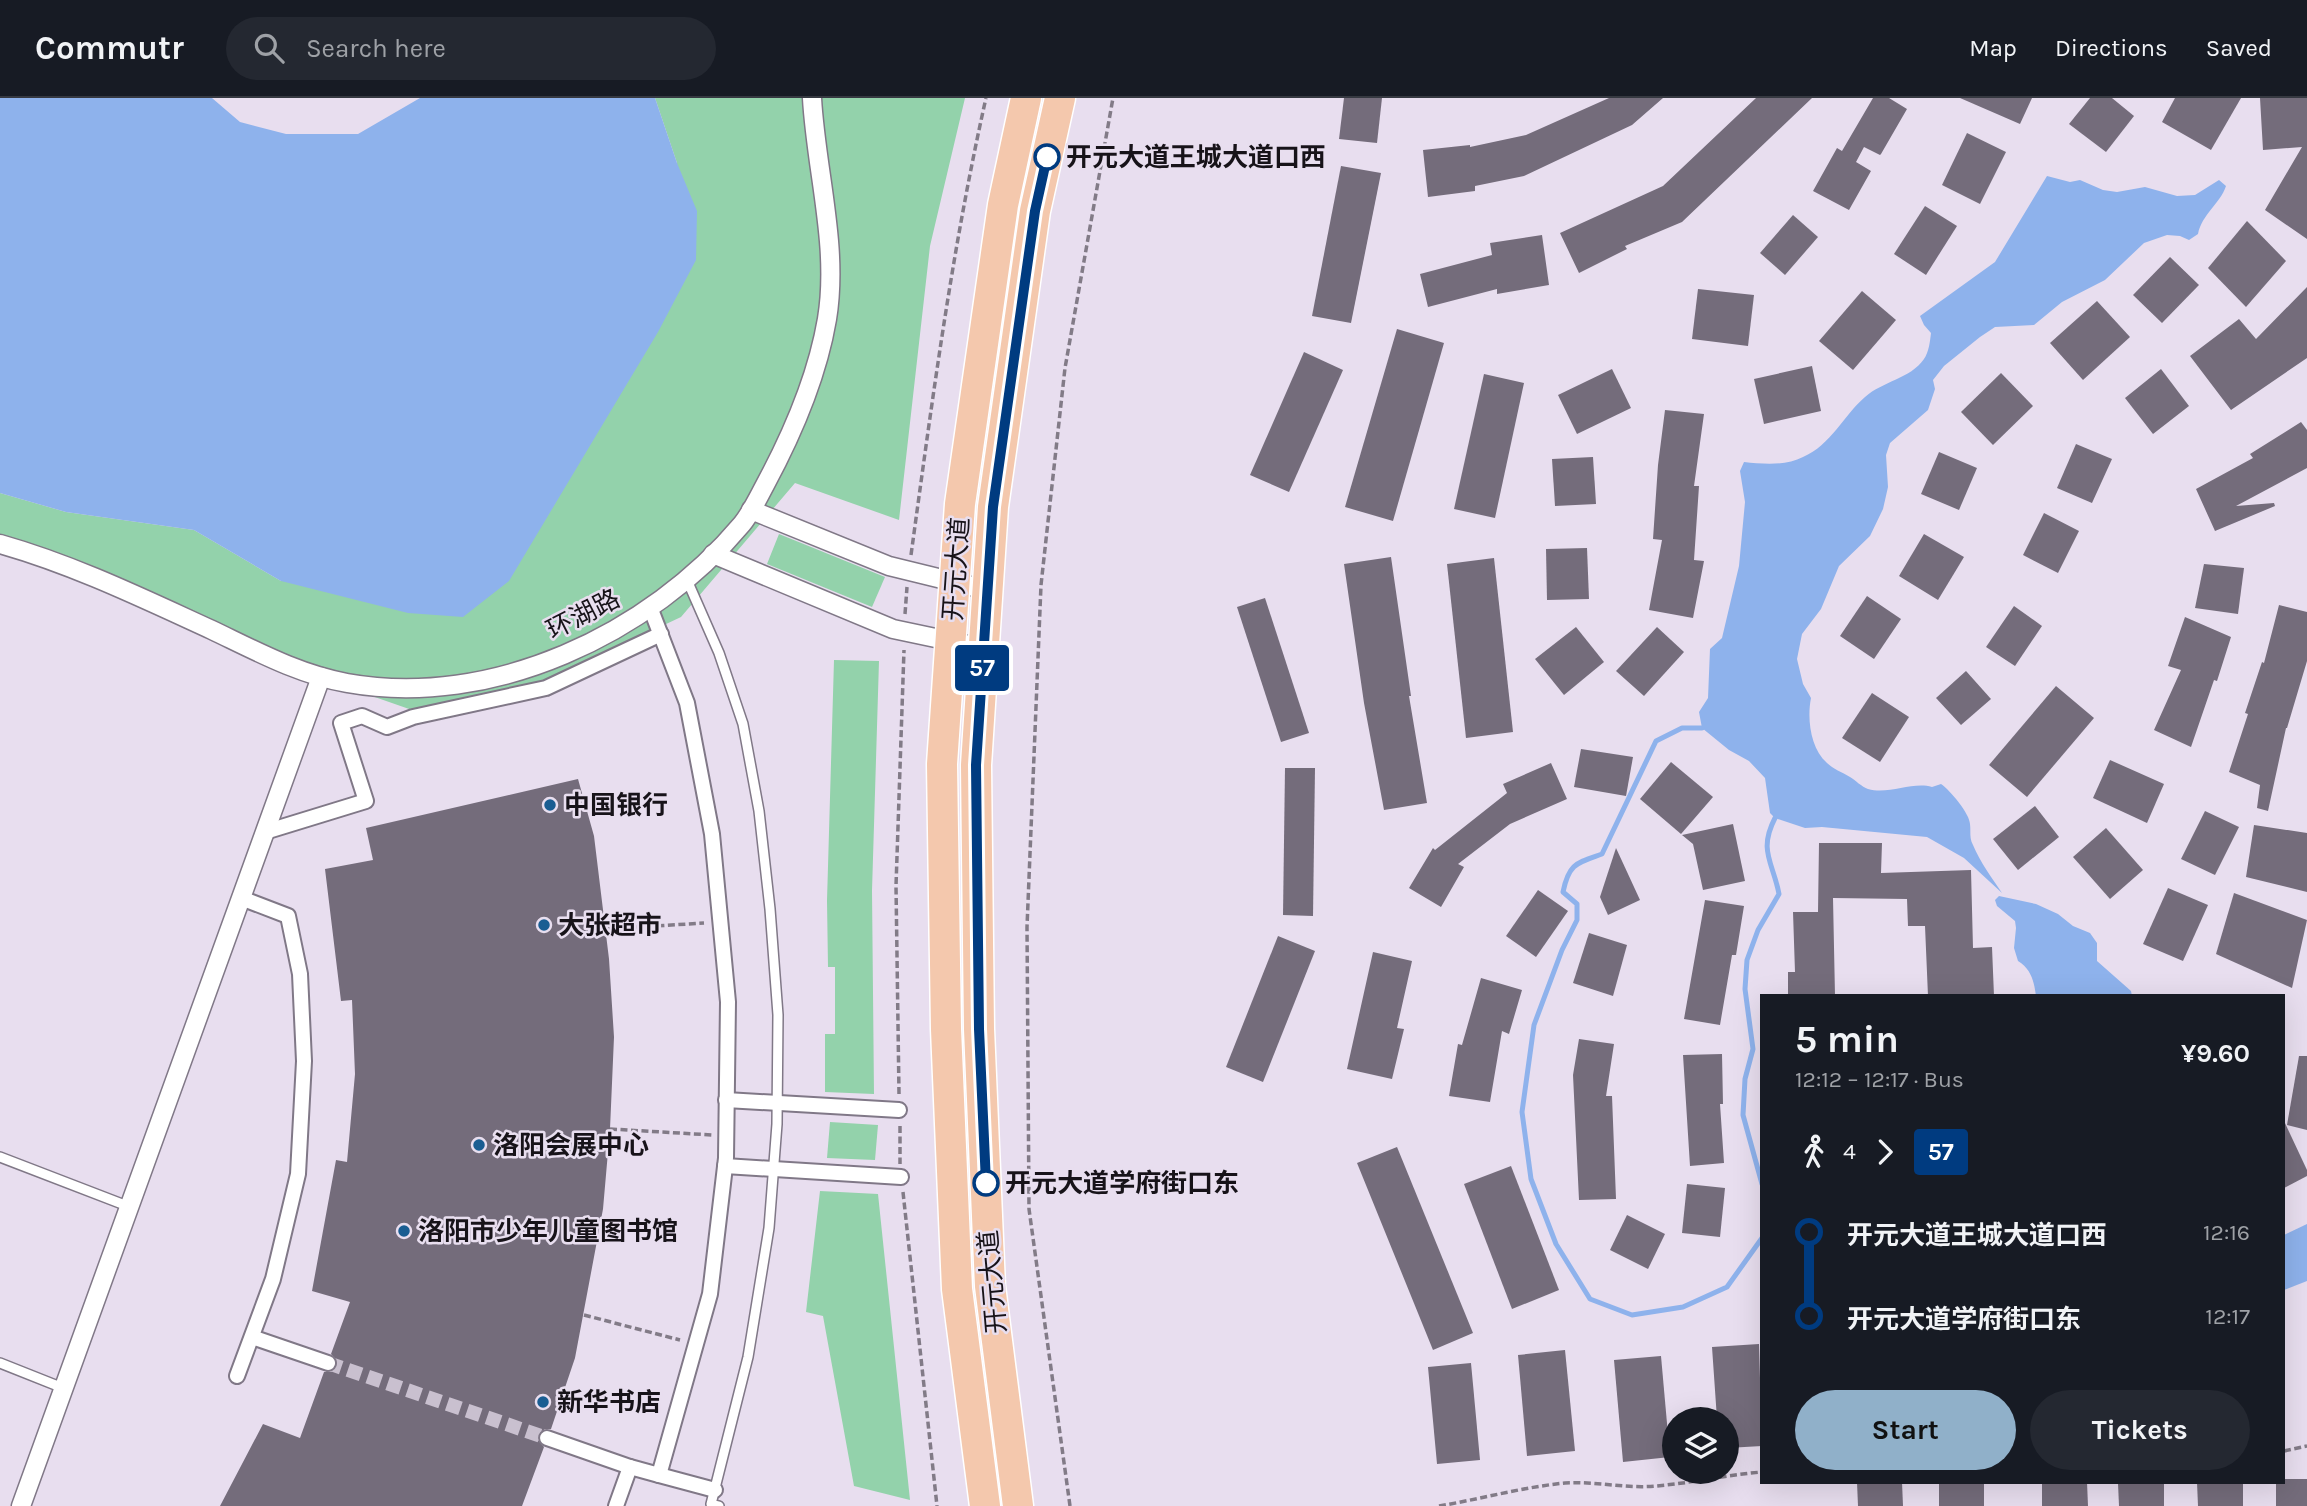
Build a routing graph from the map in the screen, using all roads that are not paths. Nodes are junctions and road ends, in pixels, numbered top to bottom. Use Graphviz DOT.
graph roads {
  1 [pos="812,98"];
  2 [pos="1026,98"];
  3 [pos="1060,98"];
  4 [pos="751,510"];
  5 [pos="0,544"];
  6 [pos="713,554"];
  7 [pos="687,580"];
  8 [pos="955,583"];
  9 [pos="987,590"];
  10 [pos="650,607"];
  11 [pos="661,634"];
  12 [pos="951,641"];
  13 [pos="983,648"];
  14 [pos="321,677"];
  15 [pos="265,832"];
  16 [pos="241,898"];
  17 [pos="726,1100"];
  18 [pos="777,1103"];
  19 [pos="899,1110"];
  20 [pos="0,1157"];
  21 [pos="725,1166"];
  22 [pos="774,1169"];
  23 [pos="901,1177"];
  24 [pos="130,1207"];
  25 [pos="252,1337"];
  26 [pos="0,1363"];
  27 [pos="328,1363"];
  28 [pos="237,1376"];
  29 [pos="63,1388"];
  30 [pos="547,1438"];
  31 [pos="630,1467"];
  32 [pos="659,1475"];
  33 [pos="715,1490"];
  34 [pos="21,1506"];
  35 [pos="616,1506"];
  36 [pos="719,1506"];
  37 [pos="985,1506"];
  38 [pos="1018,1506"];
  1 -- 4 [label="street, 环湖路"];
  2 -- 8 [label="main road, 开元大道"];
  3 -- 9 [label="main road, 开元大道"];
  4 -- 6 [label="street, 环湖路"];
  4 -- 8 [label="street"];
  5 -- 14 [label="street, 环湖路"];
  6 -- 7 [label="street, 环湖路"];
  6 -- 12 [label="street"];
  7 -- 10 [label="street, 环湖路"];
  7 -- 18 [label="lane"];
  8 -- 9 [label="street"];
  8 -- 12 [label="main road, 开元大道"];
  9 -- 13 [label="main road, 开元大道"];
  10 -- 11 [label="street"];
  10 -- 14 [label="street, 环湖路"];
  11 -- 15 [label="street"];
  11 -- 17 [label="street"];
  12 -- 13 [label="street"];
  12 -- 37 [label="main road, 开元大道"];
  13 -- 38 [label="main road, 开元大道"];
  14 -- 15 [label="street"];
  15 -- 16 [label="street"];
  16 -- 24 [label="street"];
  16 -- 25 [label="street"];
  17 -- 18 [label="street"];
  17 -- 21 [label="street"];
  18 -- 19 [label="street"];
  18 -- 22 [label="lane"];
  20 -- 24 [label="lane"];
  21 -- 22 [label="street"];
  21 -- 32 [label="street"];
  22 -- 23 [label="street"];
  22 -- 33 [label="lane"];
  24 -- 29 [label="street"];
  25 -- 27 [label="street"];
  25 -- 28 [label="street"];
  26 -- 29 [label="lane"];
  29 -- 34 [label="street"];
  30 -- 31 [label="street"];
  31 -- 32 [label="street"];
  31 -- 35 [label="street"];
  32 -- 33 [label="street"];
  33 -- 36 [label="lane"];
}
